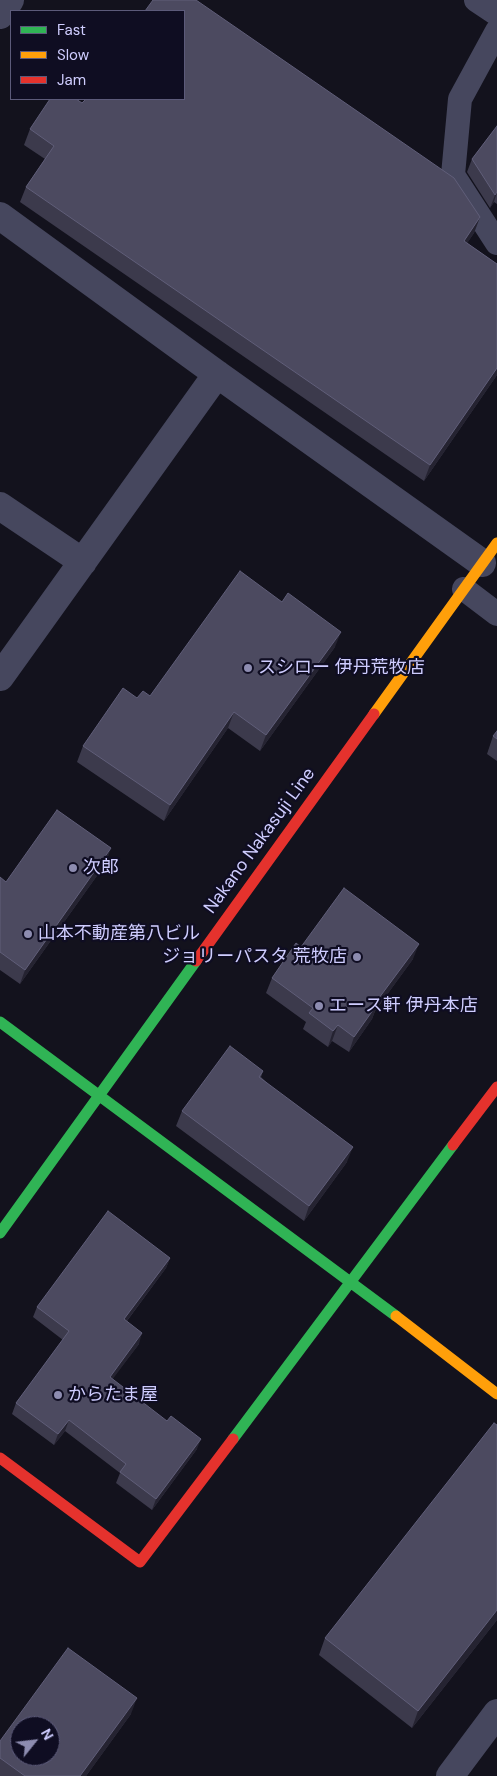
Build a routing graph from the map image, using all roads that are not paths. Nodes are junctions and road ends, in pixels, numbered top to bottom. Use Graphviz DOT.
graph roads {
  1 [pos="10,0"];
  2 [pos="476,0"];
  3 [pos="497,14"];
  4 [pos="0,15"];
  5 [pos="497,31"];
  6 [pos="0,216"];
  7 [pos="497,243"];
  8 [pos="216,374"];
  9 [pos="0,506"];
  10 [pos="490,553"];
  11 [pos="83,562"];
  12 [pos="464,589"];
  13 [pos="497,614"];
  14 [pos="0,677"];
  15 [pos="0,1022"];
  16 [pos="497,1087"];
  17 [pos="99,1096"];
  18 [pos="0,1233"];
  19 [pos="351,1281"];
  20 [pos="497,1394"];
  21 [pos="0,1458"];
  22 [pos="497,1713"];
  23 [pos="450,1776"];
  1 -- 4 [label="street"];
  2 -- 3 [label="lane"];
  5 -- 7 [label="lane"];
  6 -- 8 [label="street"];
  8 -- 10 [label="street"];
  8 -- 11 [label="street"];
  9 -- 11 [label="street"];
  10 -- 12 [label="street, Nakano Nakasuji Line"];
  11 -- 14 [label="street"];
  12 -- 13 [label="lane"];
  12 -- 17 [label="street, Nakano Nakasuji Line"];
  15 -- 17 [label="street"];
  16 -- 19 [label="street"];
  17 -- 18 [label="street, Nakano Nakasuji Line"];
  17 -- 19 [label="street"];
  19 -- 20 [label="street"];
  19 -- 21 [label="street"];
  22 -- 23 [label="street"];
}
